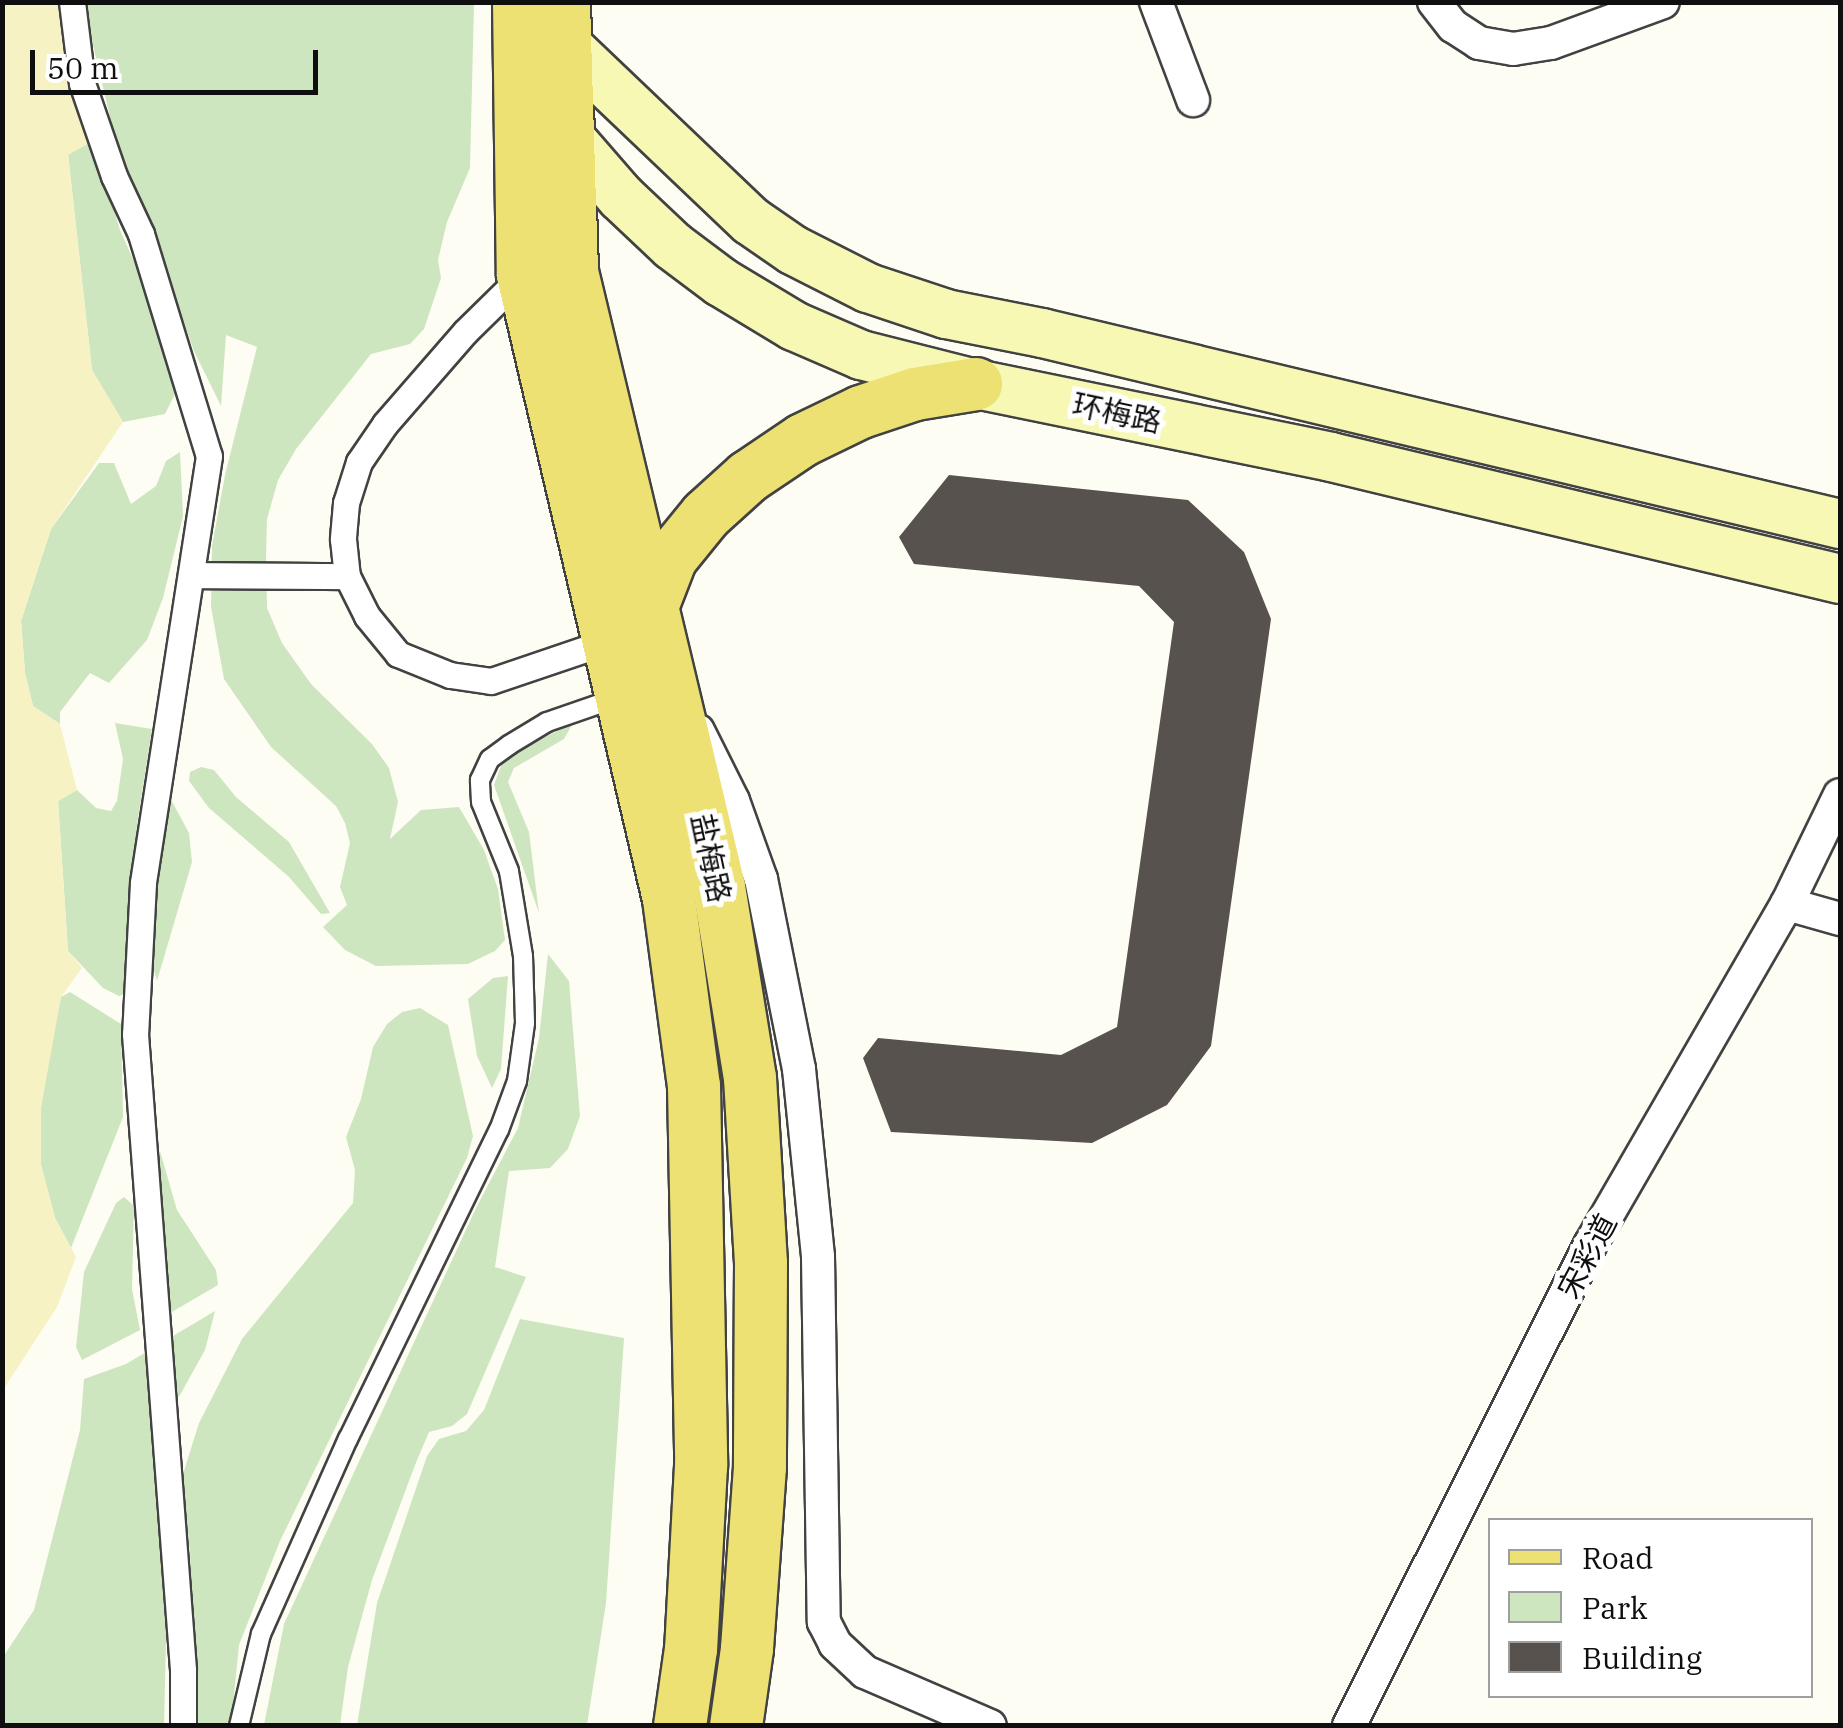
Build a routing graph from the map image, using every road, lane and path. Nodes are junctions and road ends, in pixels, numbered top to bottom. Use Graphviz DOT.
graph roads {
  1 [pos="72,2"];
  2 [pos="1156,2"];
  3 [pos="1434,2"];
  4 [pos="1663,2"];
  5 [pos="542,22"];
  6 [pos="1194,100"];
  7 [pos="568,136"];
  8 [pos="524,274"];
  9 [pos="976,384"];
  10 [pos="1840,524"];
  11 [pos="191,575"];
  12 [pos="348,576"];
  13 [pos="1840,579"];
  14 [pos="652,607"];
  15 [pos="612,640"];
  16 [pos="645,681"];
  17 [pos="1840,795"];
  18 [pos="1787,904"];
  19 [pos="1840,919"];
  20 [pos="951,1718"];
  21 [pos="183,1726"];
  22 [pos="239,1726"];
  23 [pos="680,1726"];
  24 [pos="736,1726"];
  25 [pos="990,1726"];
  26 [pos="1349,1726"];
  1 -- 11 [label="street"];
  2 -- 6 [label="street"];
  3 -- 4 [label="street"];
  5 -- 7 [label="main road, 盐梅路"];
  5 -- 8 [label="main road, 盐梅路"];
  5 -- 10 [label="main road, 环梅路"];
  7 -- 9 [label="main road, 环梅路"];
  7 -- 14 [label="main road, 盐梅路"];
  8 -- 12 [label="street"];
  8 -- 15 [label="main road, 盐梅路"];
  9 -- 13 [label="main road, 环梅路"];
  9 -- 14 [label="main road"];
  11 -- 12 [label="street"];
  11 -- 21 [label="street"];
  12 -- 15 [label="street"];
  14 -- 16 [label="main road, 盐梅路"];
  15 -- 16 [label="main road, 盐梅路"];
  16 -- 20 [label="street"];
  16 -- 22 [label="lane"];
  16 -- 23 [label="main road, 盐梅路"];
  16 -- 24 [label="main road, 盐梅路"];
  17 -- 18 [label="street, 宋彩道"];
  18 -- 19 [label="street"];
  18 -- 26 [label="street, 宋彩道"];
  20 -- 25 [label="street"];
}
